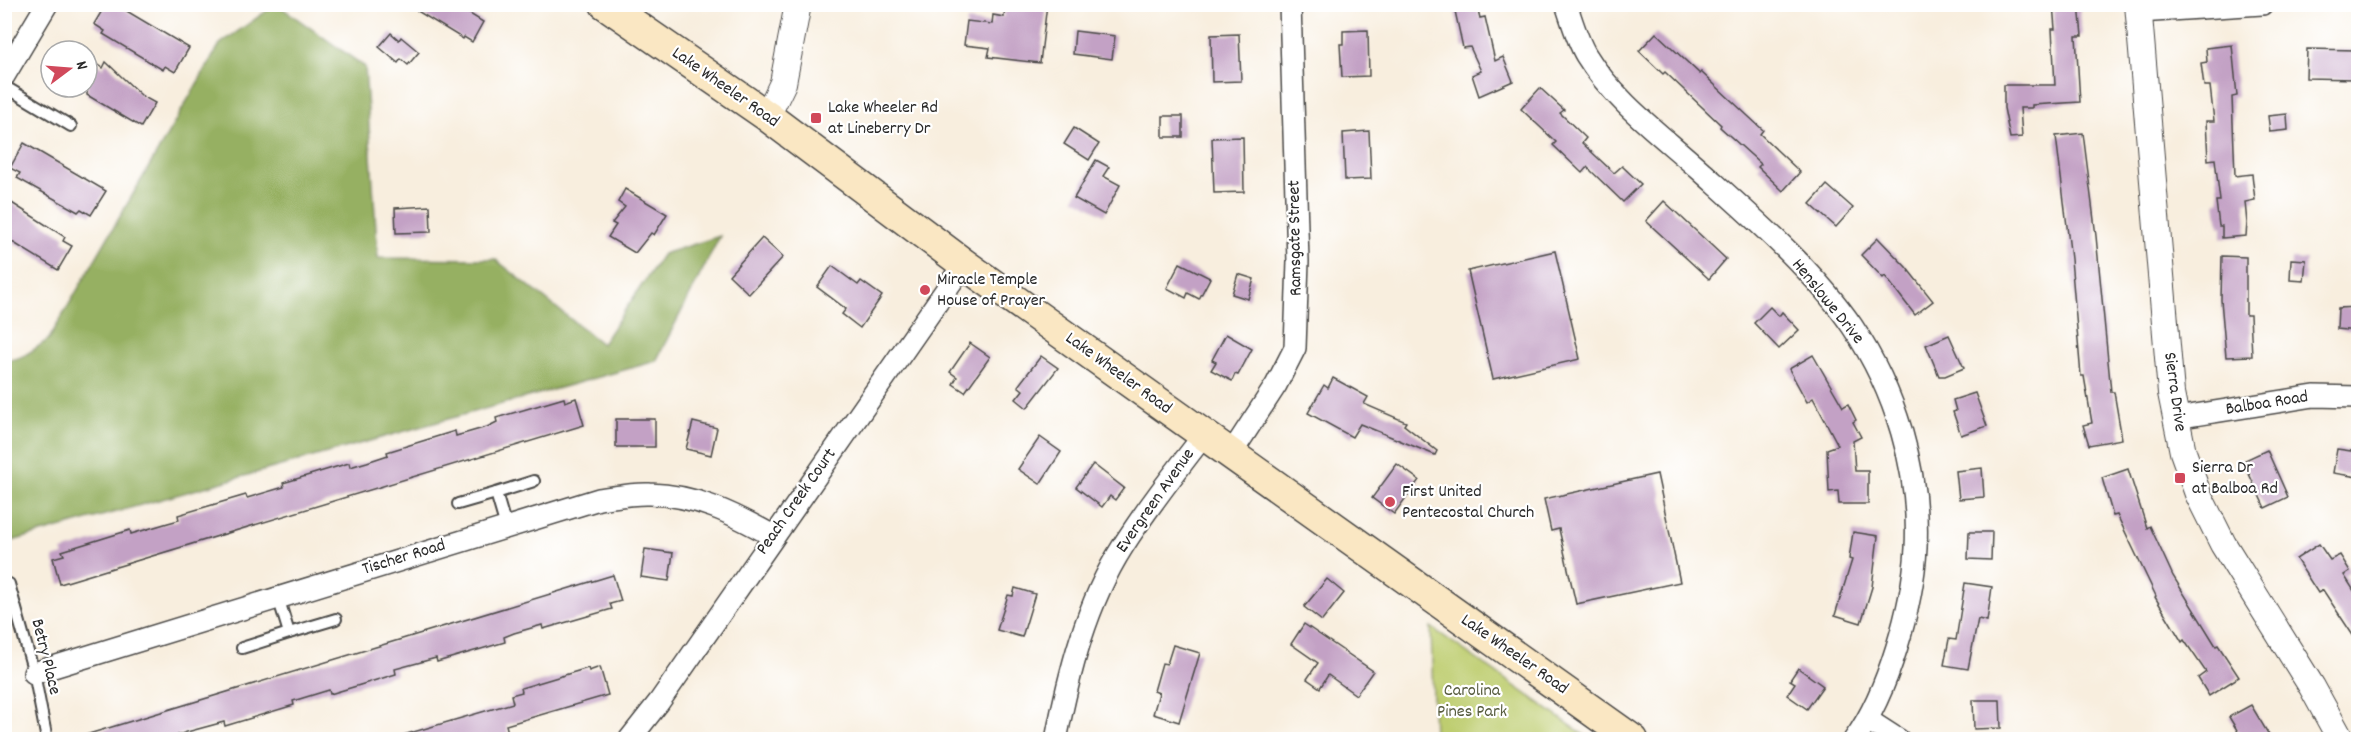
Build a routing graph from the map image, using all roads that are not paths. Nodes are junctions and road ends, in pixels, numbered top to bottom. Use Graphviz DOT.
graph roads {
  1 [pos="47,4"];
  2 [pos="605,4"];
  3 [pos="798,4"];
  4 [pos="1290,4"];
  5 [pos="1566,4"];
  6 [pos="2262,4"];
  7 [pos="2138,8"];
  8 [pos="4,75"];
  9 [pos="4,86"];
  10 [pos="767,116"];
  11 [pos="71,126"];
  12 [pos="964,264"];
  13 [pos="2358,397"];
  14 [pos="2176,418"];
  15 [pos="1203,435"];
  16 [pos="1231,454"];
  17 [pos="534,481"];
  18 [pos="496,493"];
  19 [pos="458,504"];
  20 [pos="506,526"];
  21 [pos="773,536"];
  22 [pos="7,584"];
  23 [pos="278,597"];
  24 [pos="336,619"];
  25 [pos="289,633"];
  26 [pos="242,648"];
  27 [pos="34,673"];
  28 [pos="1869,720"];
  29 [pos="47,740"];
  30 [pos="629,740"];
  31 [pos="1056,740"];
  32 [pos="1633,740"];
  33 [pos="1854,740"];
  34 [pos="1899,740"];
  35 [pos="2341,740"];
  1 -- 8 [label="street"];
  2 -- 10 [label="main road, Lake Wheeler Road"];
  3 -- 10 [label="street"];
  4 -- 16 [label="street, Ramsgate Street"];
  5 -- 28 [label="street, Henslowe Drive"];
  6 -- 7 [label="street"];
  7 -- 14 [label="street, Sierra Drive"];
  9 -- 11 [label="lane"];
  10 -- 12 [label="main road, Lake Wheeler Road"];
  12 -- 15 [label="main road, Lake Wheeler Road"];
  12 -- 21 [label="street, Peach Creek Court"];
  13 -- 14 [label="street, Balboa Road"];
  14 -- 35 [label="street, Sierra Drive"];
  15 -- 16 [label="main road, Lake Wheeler Road"];
  15 -- 31 [label="street, Evergreen Avenue"];
  16 -- 32 [label="main road, Lake Wheeler Road"];
  17 -- 18 [label="lane"];
  18 -- 19 [label="lane"];
  18 -- 20 [label="lane"];
  20 -- 21 [label="street, Tischer Road"];
  20 -- 23 [label="street, Tischer Road"];
  21 -- 30 [label="street, Peach Creek Court"];
  22 -- 27 [label="lane, Betry Place"];
  23 -- 25 [label="lane"];
  23 -- 27 [label="street, Tischer Road"];
  24 -- 25 [label="lane"];
  25 -- 26 [label="lane"];
  27 -- 29 [label="lane, Betry Place"];
  28 -- 33 [label="street, Henslowe Drive"];
  28 -- 34 [label="street"];
}
